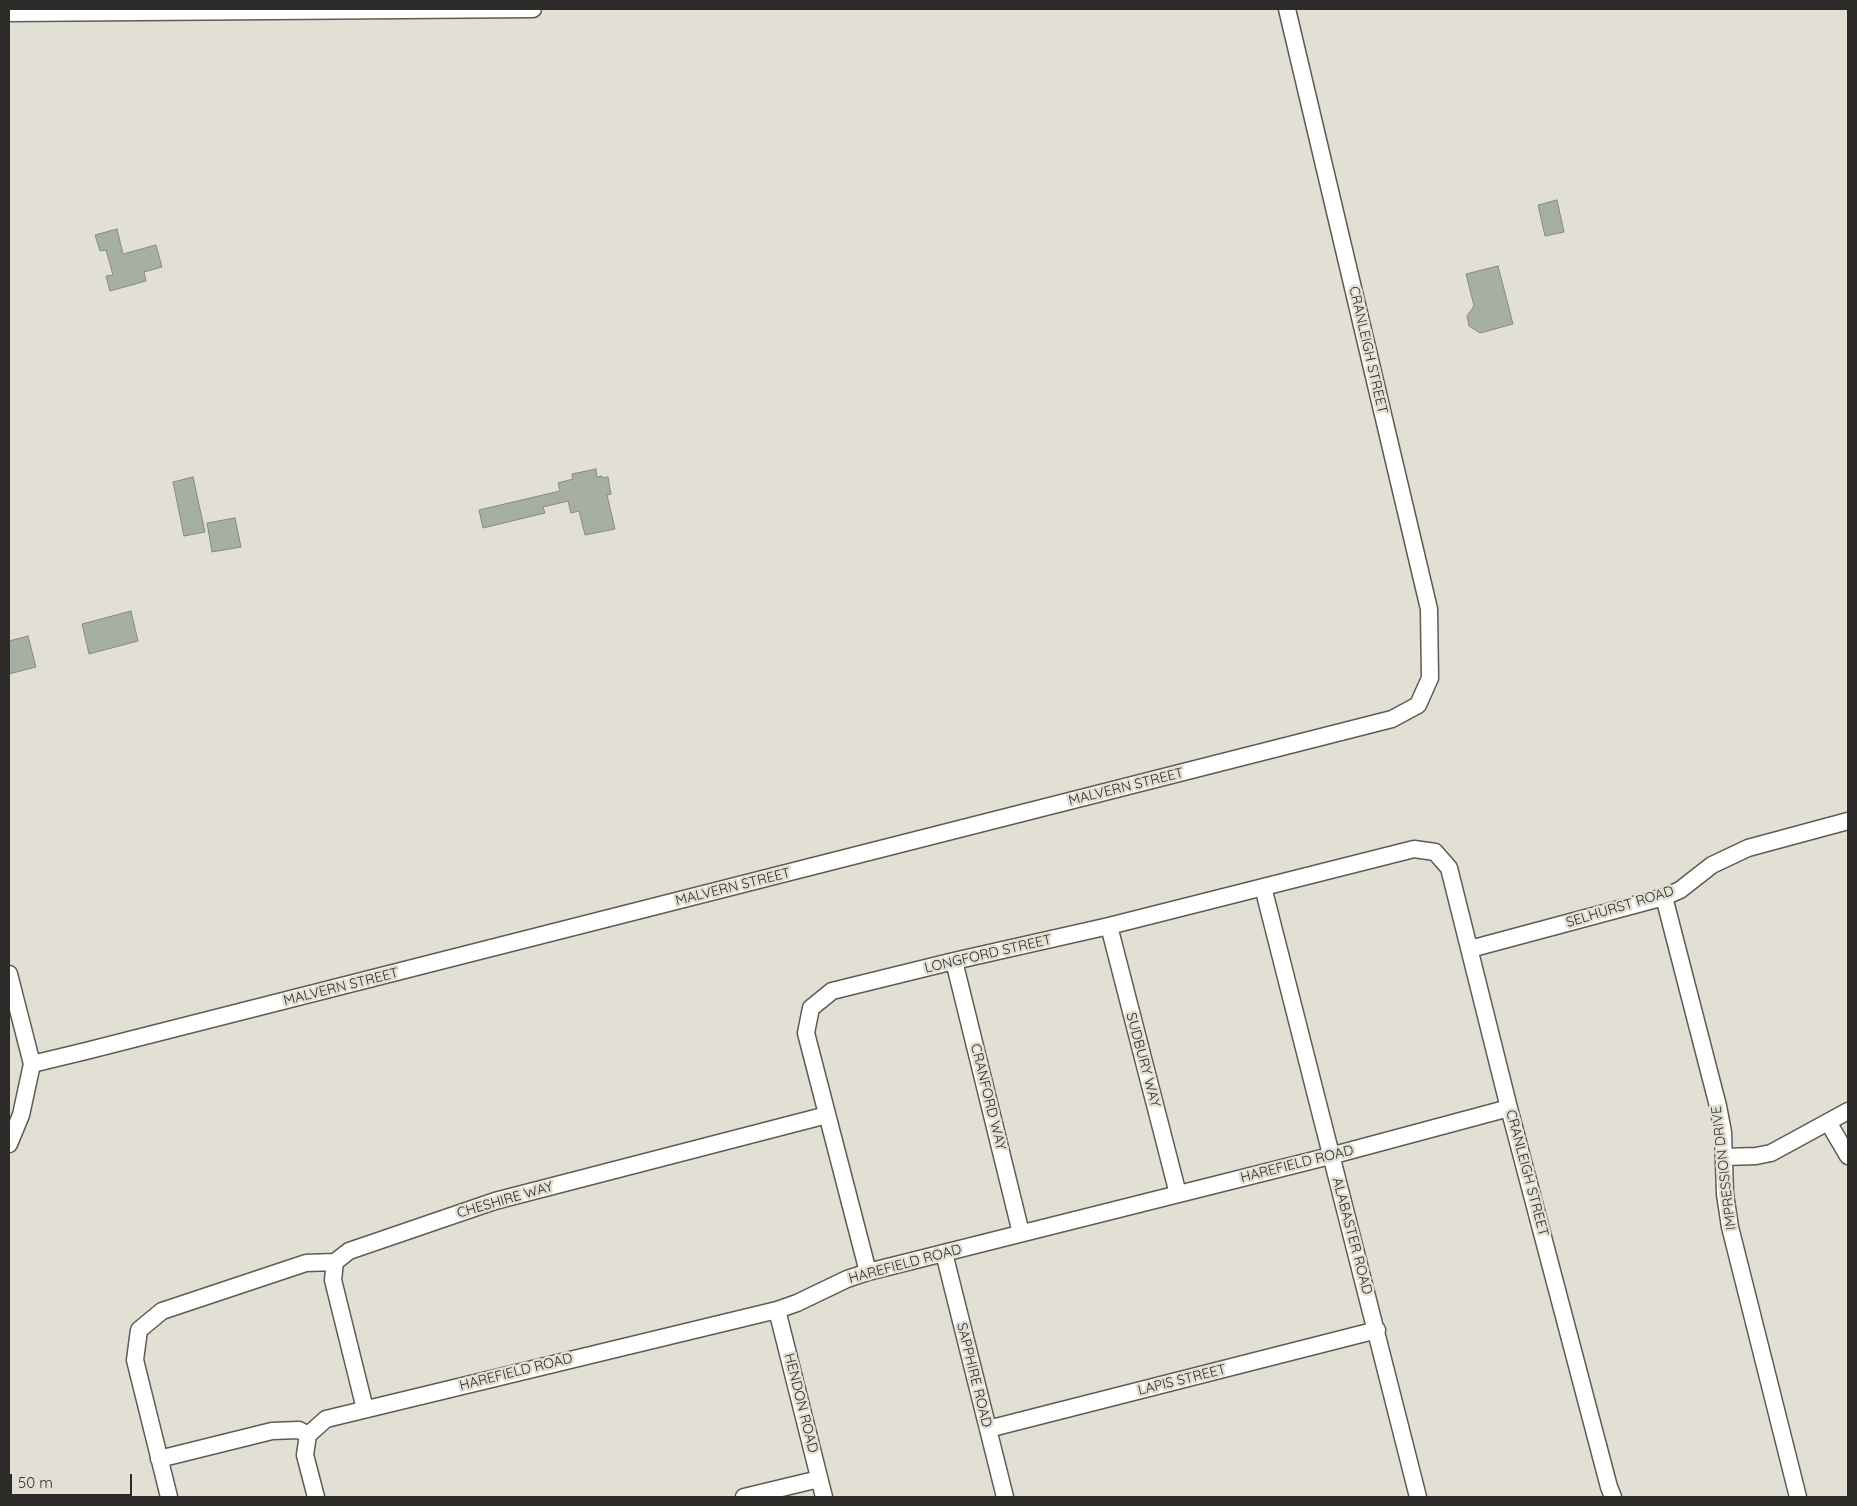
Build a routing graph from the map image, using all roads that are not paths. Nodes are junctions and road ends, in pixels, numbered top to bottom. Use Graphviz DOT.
graph roads {
  1 [pos="533,9"];
  2 [pos="1287,9"];
  3 [pos="9,14"];
  4 [pos="1424,692"];
  5 [pos="1848,821"];
  6 [pos="1435,852"];
  7 [pos="1263,886"];
  8 [pos="1664,897"];
  9 [pos="1109,926"];
  10 [pos="1470,949"];
  11 [pos="954,961"];
  12 [pos="9,974"];
  13 [pos="32,1064"];
  14 [pos="1510,1108"];
  15 [pos="1848,1111"];
  16 [pos="827,1115"];
  17 [pos="1828,1122"];
  18 [pos="9,1144"];
  19 [pos="1330,1156"];
  20 [pos="1848,1156"];
  21 [pos="1725,1157"];
  22 [pos="1178,1194"];
  23 [pos="1021,1232"];
  24 [pos="944,1253"];
  25 [pos="335,1262"];
  26 [pos="868,1272"];
  27 [pos="777,1310"];
  28 [pos="1377,1330"];
  29 [pos="365,1409"];
  30 [pos="988,1429"];
  31 [pos="308,1435"];
  32 [pos="159,1459"];
  33 [pos="819,1479"];
  34 [pos="169,1497"];
  35 [pos="316,1497"];
  36 [pos="744,1497"];
  37 [pos="824,1497"];
  38 [pos="1005,1497"];
  39 [pos="1418,1497"];
  40 [pos="1614,1497"];
  41 [pos="1798,1497"];
  1 -- 3 [label="street"];
  2 -- 4 [label="street, CRANLEIGH STREET"];
  4 -- 13 [label="street, MALVERN STREET"];
  5 -- 8 [label="street, SELHURST ROAD"];
  6 -- 7 [label="street, LONGFORD STREET"];
  6 -- 10 [label="street, CRANLEIGH STREET"];
  7 -- 9 [label="street, LONGFORD STREET"];
  7 -- 19 [label="street, ALABASTER ROAD"];
  8 -- 10 [label="street, SELHURST ROAD"];
  8 -- 21 [label="street, IMPRESSION DRIVE"];
  9 -- 11 [label="street, LONGFORD STREET"];
  9 -- 22 [label="street, SUDBURY WAY"];
  10 -- 14 [label="street, CRANLEIGH STREET"];
  11 -- 16 [label="street, LONGFORD STREET"];
  11 -- 23 [label="street, CRANFORD WAY"];
  12 -- 13 [label="street"];
  13 -- 18 [label="street"];
  14 -- 19 [label="street, HAREFIELD ROAD"];
  14 -- 40 [label="street, CRANLEIGH STREET"];
  15 -- 17 [label="street"];
  16 -- 25 [label="street, CHESHIRE WAY"];
  16 -- 26 [label="street, LONGFORD STREET"];
  17 -- 20 [label="street"];
  17 -- 21 [label="street"];
  19 -- 22 [label="street, HAREFIELD ROAD"];
  19 -- 28 [label="street, ALABASTER ROAD"];
  21 -- 41 [label="street, IMPRESSION DRIVE"];
  22 -- 23 [label="street, HAREFIELD ROAD"];
  23 -- 24 [label="street, HAREFIELD ROAD"];
  24 -- 26 [label="street, HAREFIELD ROAD"];
  24 -- 30 [label="street, SAPPHIRE ROAD"];
  25 -- 29 [label="street"];
  25 -- 32 [label="street"];
  26 -- 27 [label="street, HAREFIELD ROAD"];
  27 -- 29 [label="street, HAREFIELD ROAD"];
  27 -- 33 [label="street, HENDON ROAD"];
  28 -- 30 [label="street, LAPIS STREET"];
  28 -- 39 [label="street, ALABASTER ROAD"];
  29 -- 31 [label="street, HAREFIELD ROAD"];
  30 -- 38 [label="street, SAPPHIRE ROAD"];
  31 -- 32 [label="street"];
  31 -- 35 [label="street"];
  32 -- 34 [label="street"];
  33 -- 36 [label="street"];
  33 -- 37 [label="street, HENDON ROAD"];
}
